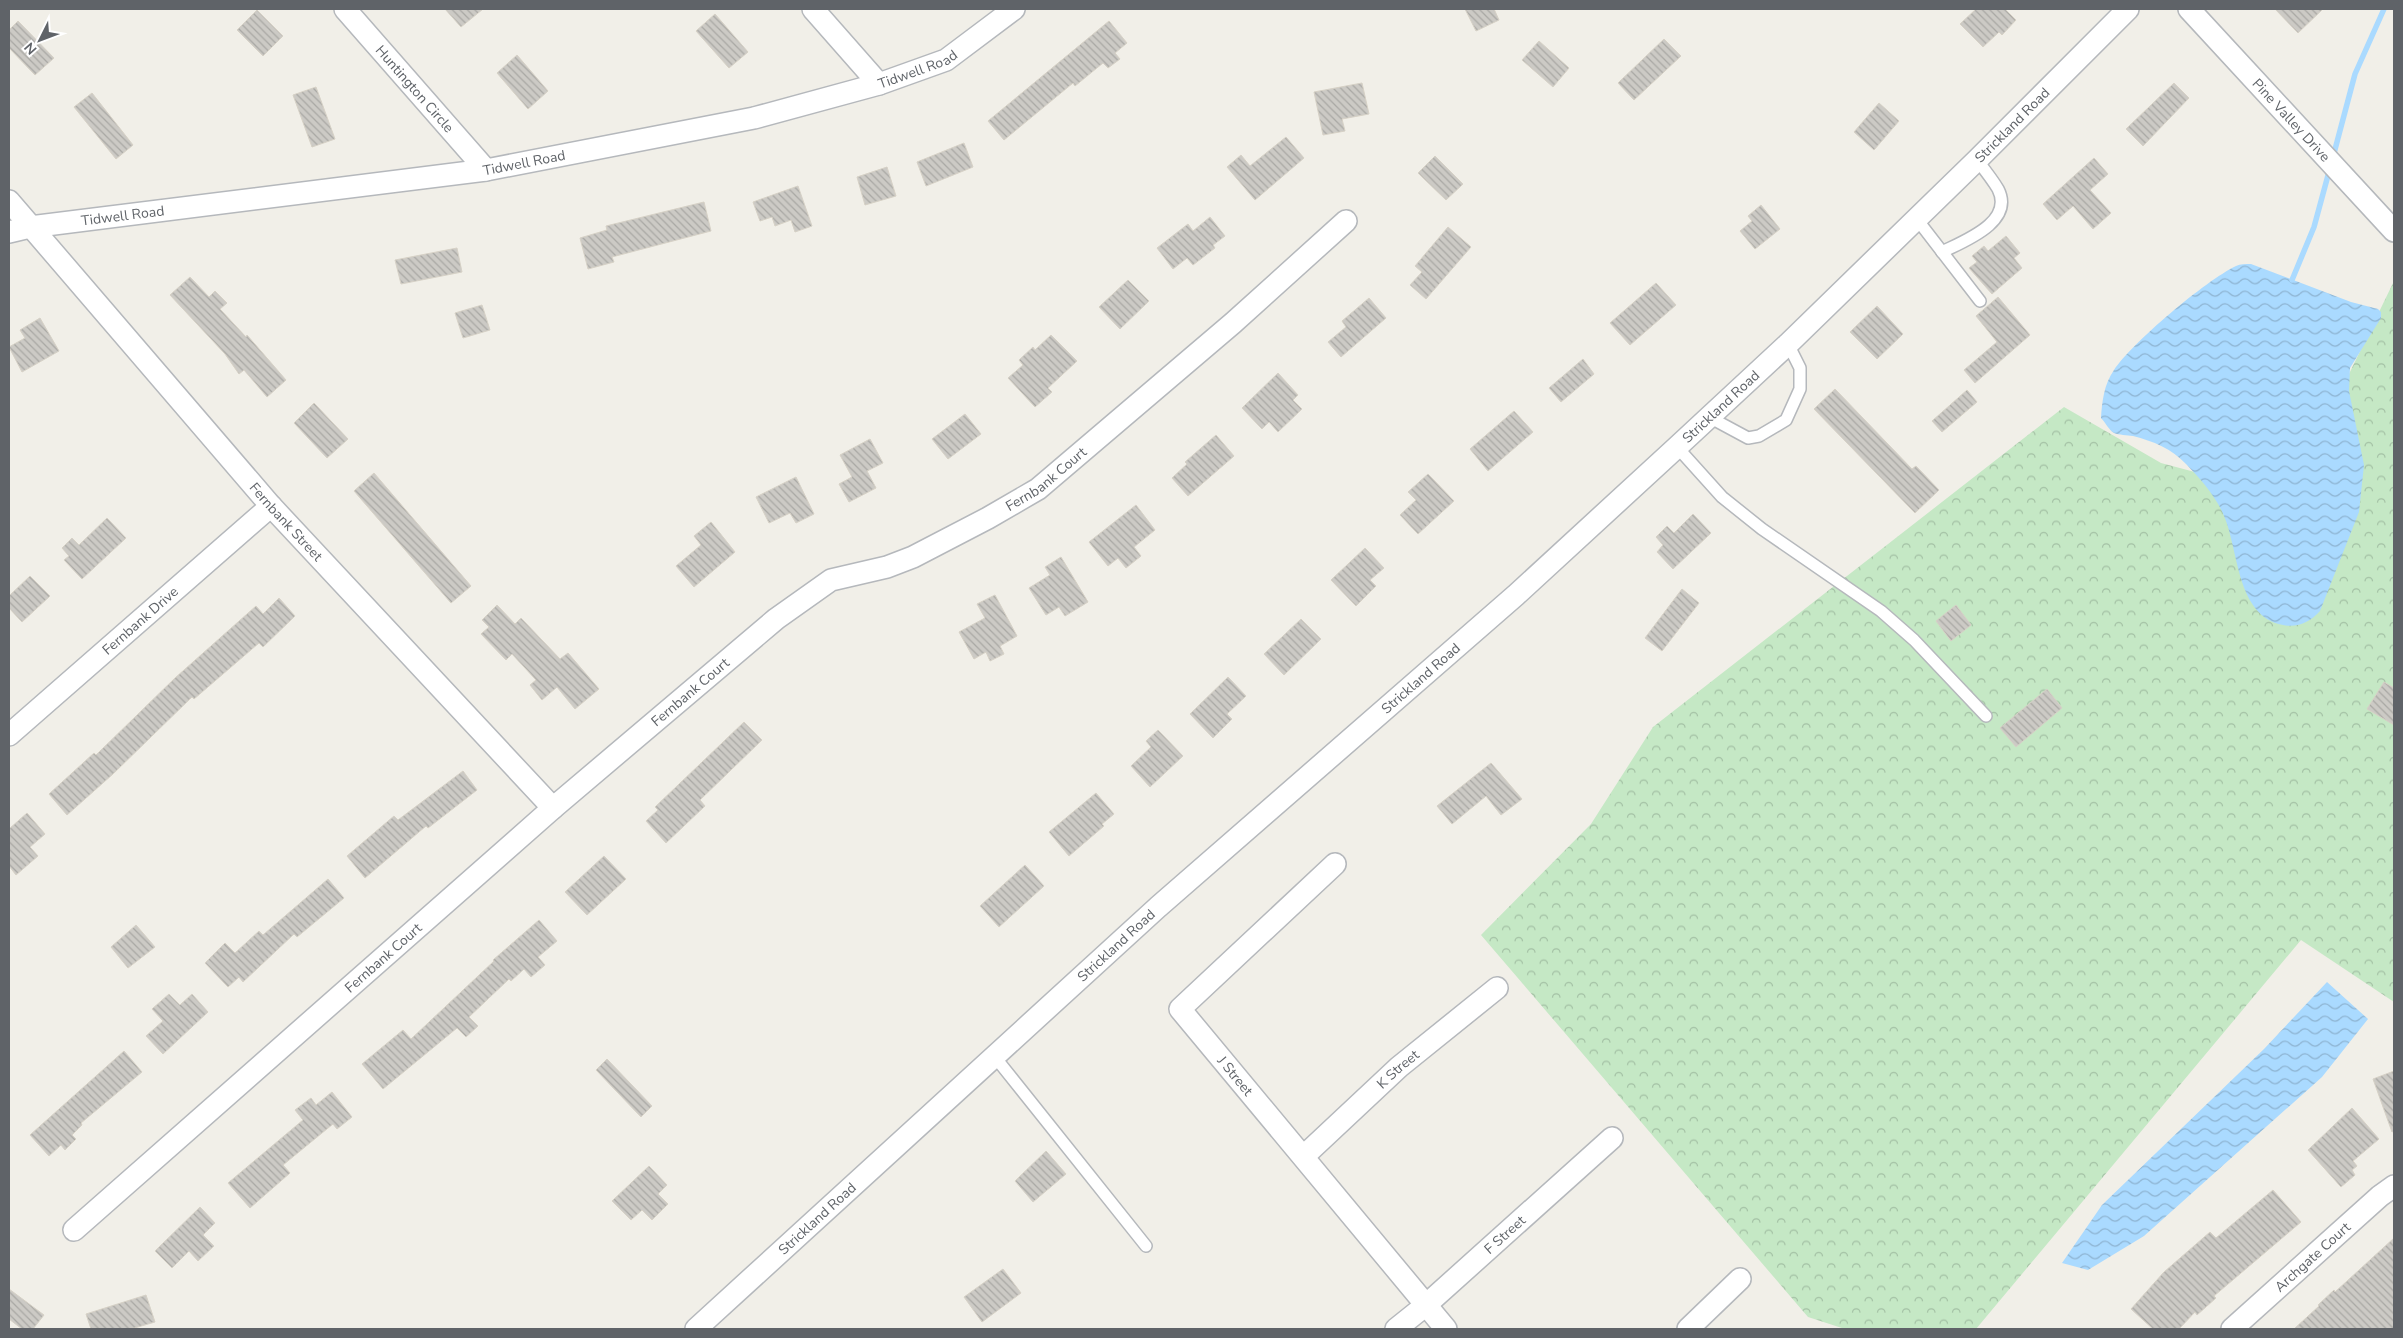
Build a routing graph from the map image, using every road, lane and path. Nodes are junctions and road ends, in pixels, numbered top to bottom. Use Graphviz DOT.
graph roads {
  1 [pos="345,9"];
  2 [pos="813,9"];
  3 [pos="1014,9"];
  4 [pos="2128,9"];
  5 [pos="2190,9"];
  6 [pos="879,84"];
  7 [pos="1977,160"];
  8 [pos="486,170"];
  9 [pos="9,201"];
  10 [pos="1916,218"];
  11 [pos="1346,220"];
  12 [pos="30,227"];
  13 [pos="2394,231"];
  14 [pos="9,232"];
  15 [pos="1942,252"];
  16 [pos="1980,301"];
  17 [pos="1788,344"];
  18 [pos="1709,417"];
  19 [pos="1677,447"];
  20 [pos="271,506"];
  21 [pos="1986,716"];
  22 [pos="9,735"];
  23 [pos="554,808"];
  24 [pos="1335,864"];
  25 [pos="1497,988"];
  26 [pos="995,1057"];
  27 [pos="1612,1138"];
  28 [pos="1304,1156"];
  29 [pos="2394,1186"];
  30 [pos="74,1230"];
  31 [pos="1146,1246"];
  32 [pos="1740,1279"];
  33 [pos="1426,1305"];
  34 [pos="696,1329"];
  35 [pos="1396,1329"];
  36 [pos="1446,1329"];
  37 [pos="1688,1329"];
  38 [pos="2232,1329"];
  1 -- 8 [label="street, Huntington Circle"];
  2 -- 6 [label="street"];
  3 -- 6 [label="street, Tidwell Road"];
  4 -- 7 [label="street, Strickland Road"];
  5 -- 13 [label="street, Pine Valley Drive"];
  6 -- 8 [label="street, Tidwell Road"];
  7 -- 10 [label="street, Strickland Road"];
  7 -- 15 [label="lane"];
  8 -- 12 [label="street, Tidwell Road"];
  9 -- 12 [label="street, Fernbank Street"];
  10 -- 15 [label="lane"];
  10 -- 17 [label="street, Strickland Road"];
  11 -- 23 [label="street, Fernbank Court"];
  12 -- 14 [label="street, Tidwell Road"];
  12 -- 20 [label="street, Fernbank Street"];
  15 -- 16 [label="lane"];
  17 -- 18 [label="street, Strickland Road"];
  17 -- 18 [label="lane"];
  18 -- 19 [label="street, Strickland Road"];
  19 -- 21 [label="lane"];
  19 -- 26 [label="street, Strickland Road"];
  20 -- 22 [label="street, Fernbank Drive"];
  20 -- 23 [label="street, Fernbank Street"];
  23 -- 30 [label="street, Fernbank Court"];
  24 -- 28 [label="street, J Street"];
  25 -- 28 [label="street, K Street"];
  26 -- 31 [label="lane"];
  26 -- 34 [label="street, Strickland Road"];
  27 -- 33 [label="street, F Street"];
  28 -- 33 [label="street, J Street"];
  29 -- 38 [label="street, Archgate Court"];
  32 -- 37 [label="street"];
  33 -- 35 [label="street, F Street"];
  33 -- 36 [label="street, J Street"];
}
